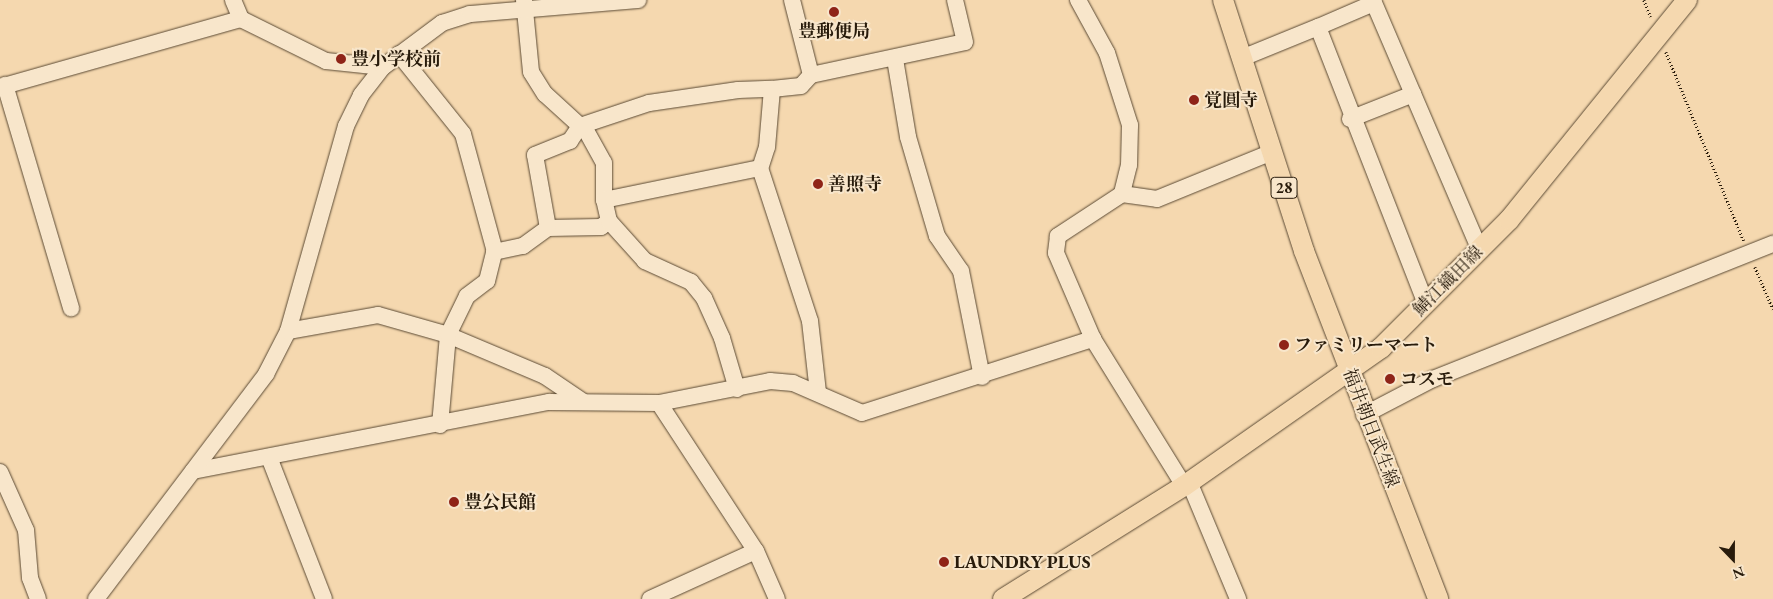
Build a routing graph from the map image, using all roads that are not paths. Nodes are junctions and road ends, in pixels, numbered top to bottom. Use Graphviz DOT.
graph roads {
  1 [pos="233,0"];
  2 [pos="638,0"];
  3 [pos="792,0"];
  4 [pos="955,0"];
  5 [pos="1079,0"];
  6 [pos="1223,0"];
  7 [pos="1687,0"];
  8 [pos="523,3"];
  9 [pos="240,19"];
  10 [pos="1318,27"];
  11 [pos="399,54"];
  12 [pos="1242,58"];
  13 [pos="895,59"];
  14 [pos="383,67"];
  15 [pos="811,75"];
  16 [pos="2,86"];
  17 [pos="772,89"];
  18 [pos="1413,94"];
  19 [pos="1350,119"];
  20 [pos="581,126"];
  21 [pos="1272,152"];
  22 [pos="760,168"];
  23 [pos="1122,194"];
  24 [pos="604,200"];
  25 [pos="609,221"];
  26 [pos="548,228"];
  27 [pos="1773,244"];
  28 [pos="1480,250"];
  29 [pos="495,252"];
  30 [pos="1426,304"];
  31 [pos="71,308"];
  32 [pos="288,331"];
  33 [pos="448,335"];
  34 [pos="1093,339"];
  35 [pos="1351,373"];
  36 [pos="982,377"];
  37 [pos="737,389"];
  38 [pos="818,392"];
  39 [pos="584,402"];
  40 [pos="659,403"];
  41 [pos="1364,415"];
  42 [pos="440,425"];
  43 [pos="269,457"];
  44 [pos="192,470"];
  45 [pos="0,472"];
  46 [pos="1184,486"];
  47 [pos="756,551"];
  48 [pos="38,599"];
  49 [pos="96,599"];
  50 [pos="324,599"];
  51 [pos="650,599"];
  52 [pos="777,599"];
  53 [pos="1003,599"];
  54 [pos="1238,599"];
  55 [pos="1438,599"];
  1 -- 9 [label="street"];
  2 -- 8 [label="street"];
  3 -- 15 [label="street"];
  4 -- 13 [label="street"];
  5 -- 23 [label="street"];
  6 -- 12 [label="main road, 福井朝日武生線 / 28"];
  7 -- 28 [label="main road, 鯖江織田線"];
  8 -- 11 [label="street"];
  8 -- 20 [label="street"];
  9 -- 14 [label="street"];
  9 -- 16 [label="street"];
  10 -- 12 [label="street"];
  10 -- 18 [label="street"];
  10 -- 19 [label="street"];
  11 -- 14 [label="street"];
  11 -- 29 [label="street"];
  12 -- 21 [label="main road, 福井朝日武生線 / 28"];
  13 -- 15 [label="street"];
  13 -- 36 [label="street"];
  14 -- 32 [label="street"];
  15 -- 17 [label="street"];
  16 -- 31 [label="street"];
  17 -- 20 [label="street"];
  17 -- 22 [label="street"];
  18 -- 19 [label="street"];
  18 -- 28 [label="street"];
  19 -- 30 [label="street"];
  20 -- 24 [label="street"];
  20 -- 26 [label="street"];
  21 -- 23 [label="street"];
  21 -- 35 [label="main road, 福井朝日武生線 / 28"];
  22 -- 24 [label="street"];
  22 -- 38 [label="street"];
  23 -- 34 [label="street"];
  24 -- 25 [label="street"];
  25 -- 26 [label="street"];
  25 -- 37 [label="street"];
  26 -- 29 [label="street"];
  27 -- 41 [label="street"];
  28 -- 30 [label="main road, 鯖江織田線"];
  29 -- 33 [label="street"];
  30 -- 35 [label="main road, 鯖江織田線"];
  32 -- 33 [label="street"];
  32 -- 44 [label="street"];
  33 -- 39 [label="street"];
  33 -- 42 [label="street"];
  34 -- 36 [label="street"];
  34 -- 46 [label="street"];
  35 -- 41 [label="main road, 福井朝日武生線 / 28"];
  35 -- 46 [label="main road, 鯖江織田線"];
  36 -- 38 [label="street"];
  37 -- 38 [label="street"];
  37 -- 40 [label="street"];
  39 -- 40 [label="street"];
  39 -- 42 [label="street"];
  40 -- 47 [label="street"];
  41 -- 55 [label="main road, 福井朝日武生線 / 28"];
  42 -- 43 [label="street"];
  43 -- 44 [label="street"];
  43 -- 50 [label="street"];
  44 -- 49 [label="street"];
  45 -- 48 [label="street"];
  46 -- 53 [label="main road, 鯖江織田線"];
  46 -- 54 [label="street"];
  47 -- 51 [label="street"];
  47 -- 52 [label="street"];
}
